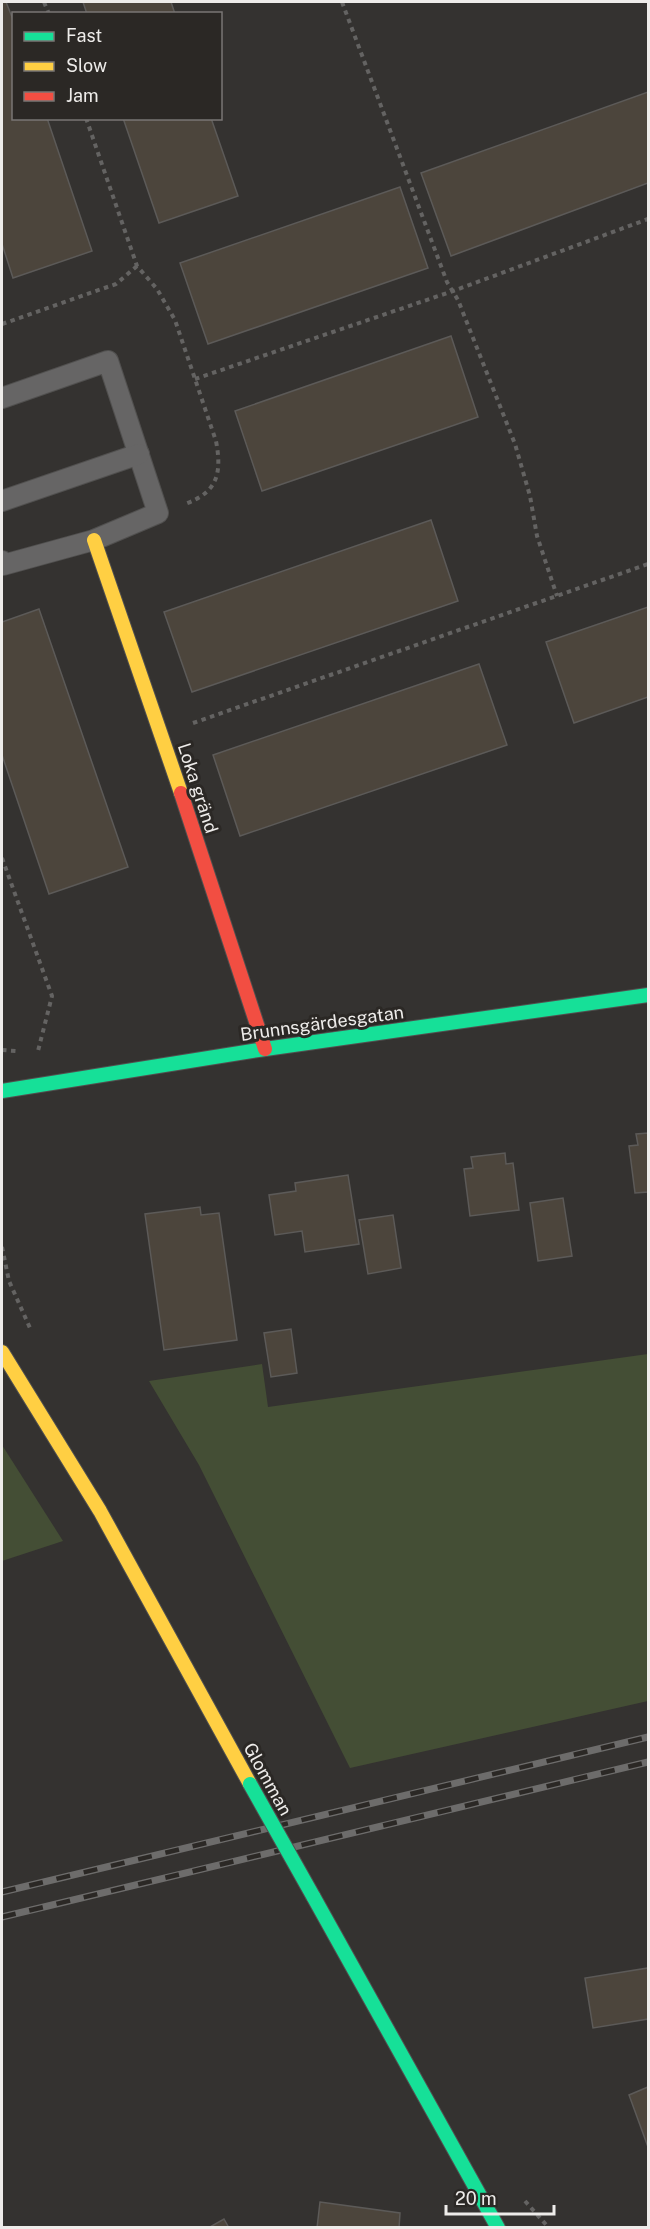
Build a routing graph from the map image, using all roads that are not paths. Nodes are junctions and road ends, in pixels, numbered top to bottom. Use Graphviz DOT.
graph roads {
  1 [pos="2,399"];
  2 [pos="140,454"];
  3 [pos="2,501"];
  4 [pos="94,540"];
  5 [pos="2,561"];
  6 [pos="648,995"];
  7 [pos="265,1049"];
  8 [pos="2,1091"];
  9 [pos="2,1352"];
  10 [pos="498,2228"];
  1 -- 2 [label="lane"];
  2 -- 3 [label="lane"];
  2 -- 4 [label="lane"];
  4 -- 5 [label="lane"];
  4 -- 7 [label="street, Loka gränd"];
  6 -- 7 [label="street, Brunnsgärdesgatan"];
  7 -- 8 [label="street, Brunnsgärdesgatan"];
  9 -- 10 [label="street, Glomman, bridge"];
}
